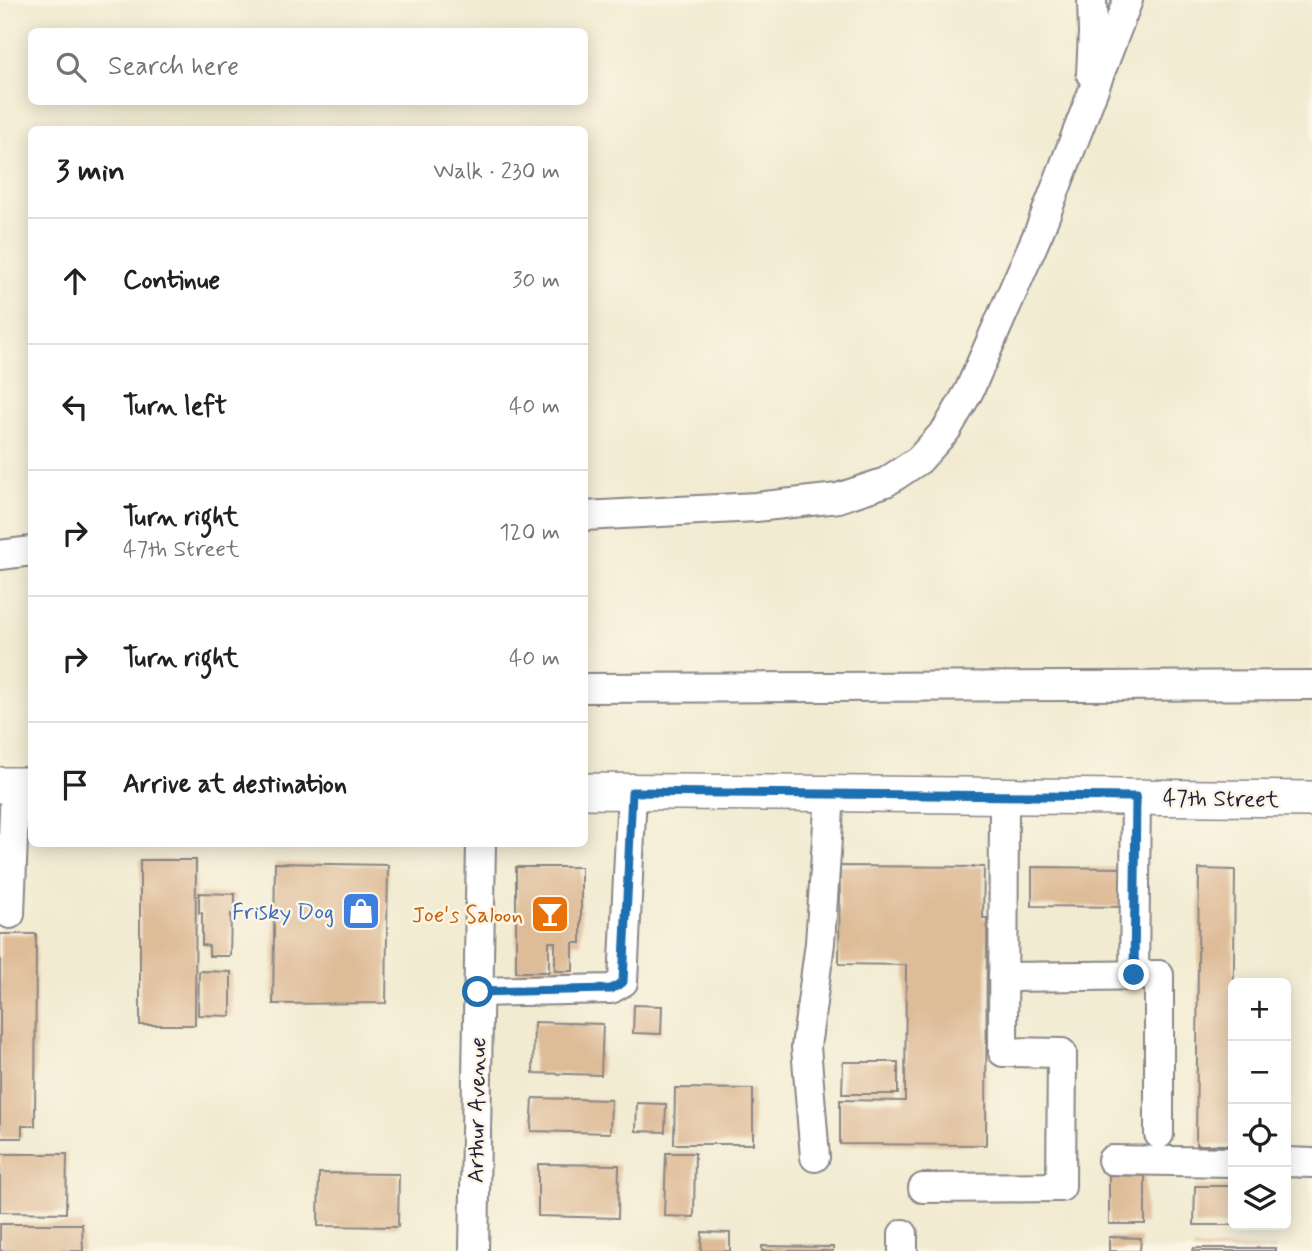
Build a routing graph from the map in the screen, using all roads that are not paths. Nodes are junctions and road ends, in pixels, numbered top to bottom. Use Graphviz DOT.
graph roads {
  1 [pos="1091,0"];
  2 [pos="1128,0"];
  3 [pos="1090,99"];
  4 [pos="588,516"];
  5 [pos="28,552"];
  6 [pos="0,555"];
  7 [pos="1312,685"];
  8 [pos="588,688"];
  9 [pos="15,785"];
  10 [pos="588,791"];
  11 [pos="632,792"];
  12 [pos="830,794"];
  13 [pos="1004,796"];
  14 [pos="1136,797"];
  15 [pos="1312,799"];
  16 [pos="481,847"];
  17 [pos="10,914"];
  18 [pos="1134,975"];
  19 [pos="1003,977"];
  20 [pos="478,992"];
  21 [pos="1159,1134"];
  22 [pos="814,1157"];
  23 [pos="1112,1160"];
  24 [pos="1228,1162"];
  25 [pos="1291,1162"];
  26 [pos="1312,1163"];
  27 [pos="923,1188"];
  28 [pos="474,1251"];
  1 -- 3 [label="street"];
  2 -- 3 [label="street"];
  3 -- 4 [label="street"];
  5 -- 6 [label="street"];
  7 -- 8 [label="street"];
  9 -- 17 [label="street"];
  10 -- 11 [label="main road, 47th Street"];
  11 -- 12 [label="main road, 47th Street"];
  11 -- 20 [label="street"];
  12 -- 13 [label="main road, 47th Street"];
  12 -- 22 [label="street"];
  13 -- 14 [label="main road, 47th Street"];
  13 -- 19 [label="street"];
  14 -- 15 [label="main road, 47th Street"];
  14 -- 18 [label="street"];
  16 -- 20 [label="street, Arthur Avenue"];
  18 -- 19 [label="street"];
  18 -- 21 [label="street"];
  19 -- 27 [label="street"];
  20 -- 28 [label="street, Arthur Avenue"];
  23 -- 24 [label="street"];
  25 -- 26 [label="street"];
}
